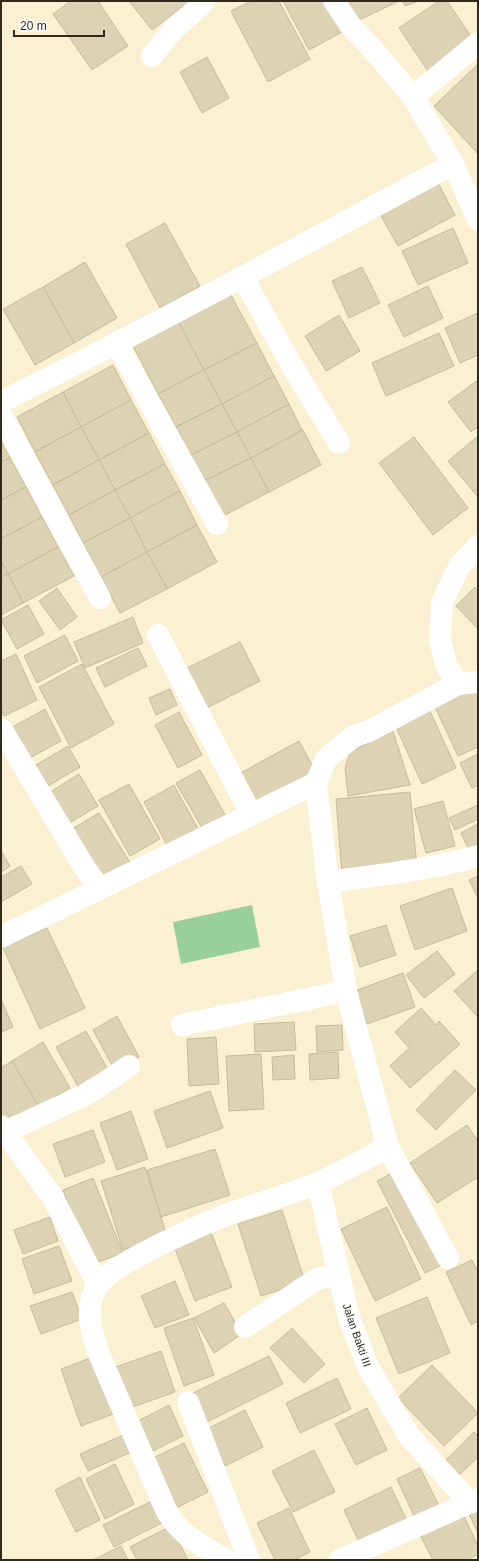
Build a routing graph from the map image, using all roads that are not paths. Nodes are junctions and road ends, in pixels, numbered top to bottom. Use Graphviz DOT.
graph roads {
  1 [pos="204,1"];
  2 [pos="334,1"];
  3 [pos="478,43"];
  4 [pos="152,56"];
  5 [pos="413,97"];
  6 [pos="453,164"];
  7 [pos="478,220"];
  8 [pos="243,278"];
  9 [pos="117,344"];
  10 [pos="1,402"];
  11 [pos="1,415"];
  12 [pos="339,443"];
  13 [pos="217,524"];
  14 [pos="478,546"];
  15 [pos="100,598"];
  16 [pos="158,635"];
  17 [pos="468,683"];
  18 [pos="2,730"];
  19 [pos="316,782"];
  20 [pos="251,814"];
  21 [pos="478,856"];
  22 [pos="328,882"];
  23 [pos="99,888"];
  24 [pos="1,937"];
  25 [pos="346,991"];
  26 [pos="182,1025"];
  27 [pos="129,1066"];
  28 [pos="3,1129"];
  29 [pos="388,1147"];
  30 [pos="318,1183"];
  31 [pos="448,1258"];
  32 [pos="339,1274"];
  33 [pos="98,1285"];
  34 [pos="245,1327"];
  35 [pos="188,1402"];
  36 [pos="474,1501"];
  37 [pos="226,1560"];
  38 [pos="249,1560"];
  39 [pos="340,1560"];
  1 -- 4 [label="street"];
  2 -- 5 [label="street"];
  3 -- 5 [label="street"];
  5 -- 6 [label="street"];
  6 -- 7 [label="street"];
  6 -- 8 [label="street"];
  8 -- 9 [label="street"];
  8 -- 12 [label="street"];
  9 -- 10 [label="street"];
  9 -- 13 [label="street"];
  11 -- 15 [label="street"];
  14 -- 17 [label="street"];
  16 -- 20 [label="street"];
  17 -- 19 [label="street"];
  18 -- 23 [label="street"];
  19 -- 20 [label="street"];
  19 -- 22 [label="street"];
  20 -- 23 [label="street"];
  21 -- 22 [label="street"];
  22 -- 25 [label="street"];
  23 -- 24 [label="street"];
  25 -- 26 [label="street"];
  25 -- 29 [label="street"];
  27 -- 28 [label="street"];
  28 -- 33 [label="street"];
  29 -- 30 [label="street"];
  29 -- 31 [label="street"];
  30 -- 32 [label="street, Jalan Bakti III"];
  30 -- 33 [label="street"];
  32 -- 34 [label="street"];
  32 -- 36 [label="street, Jalan Bakti III"];
  33 -- 37 [label="street"];
  35 -- 38 [label="street"];
  36 -- 39 [label="street"];
}
